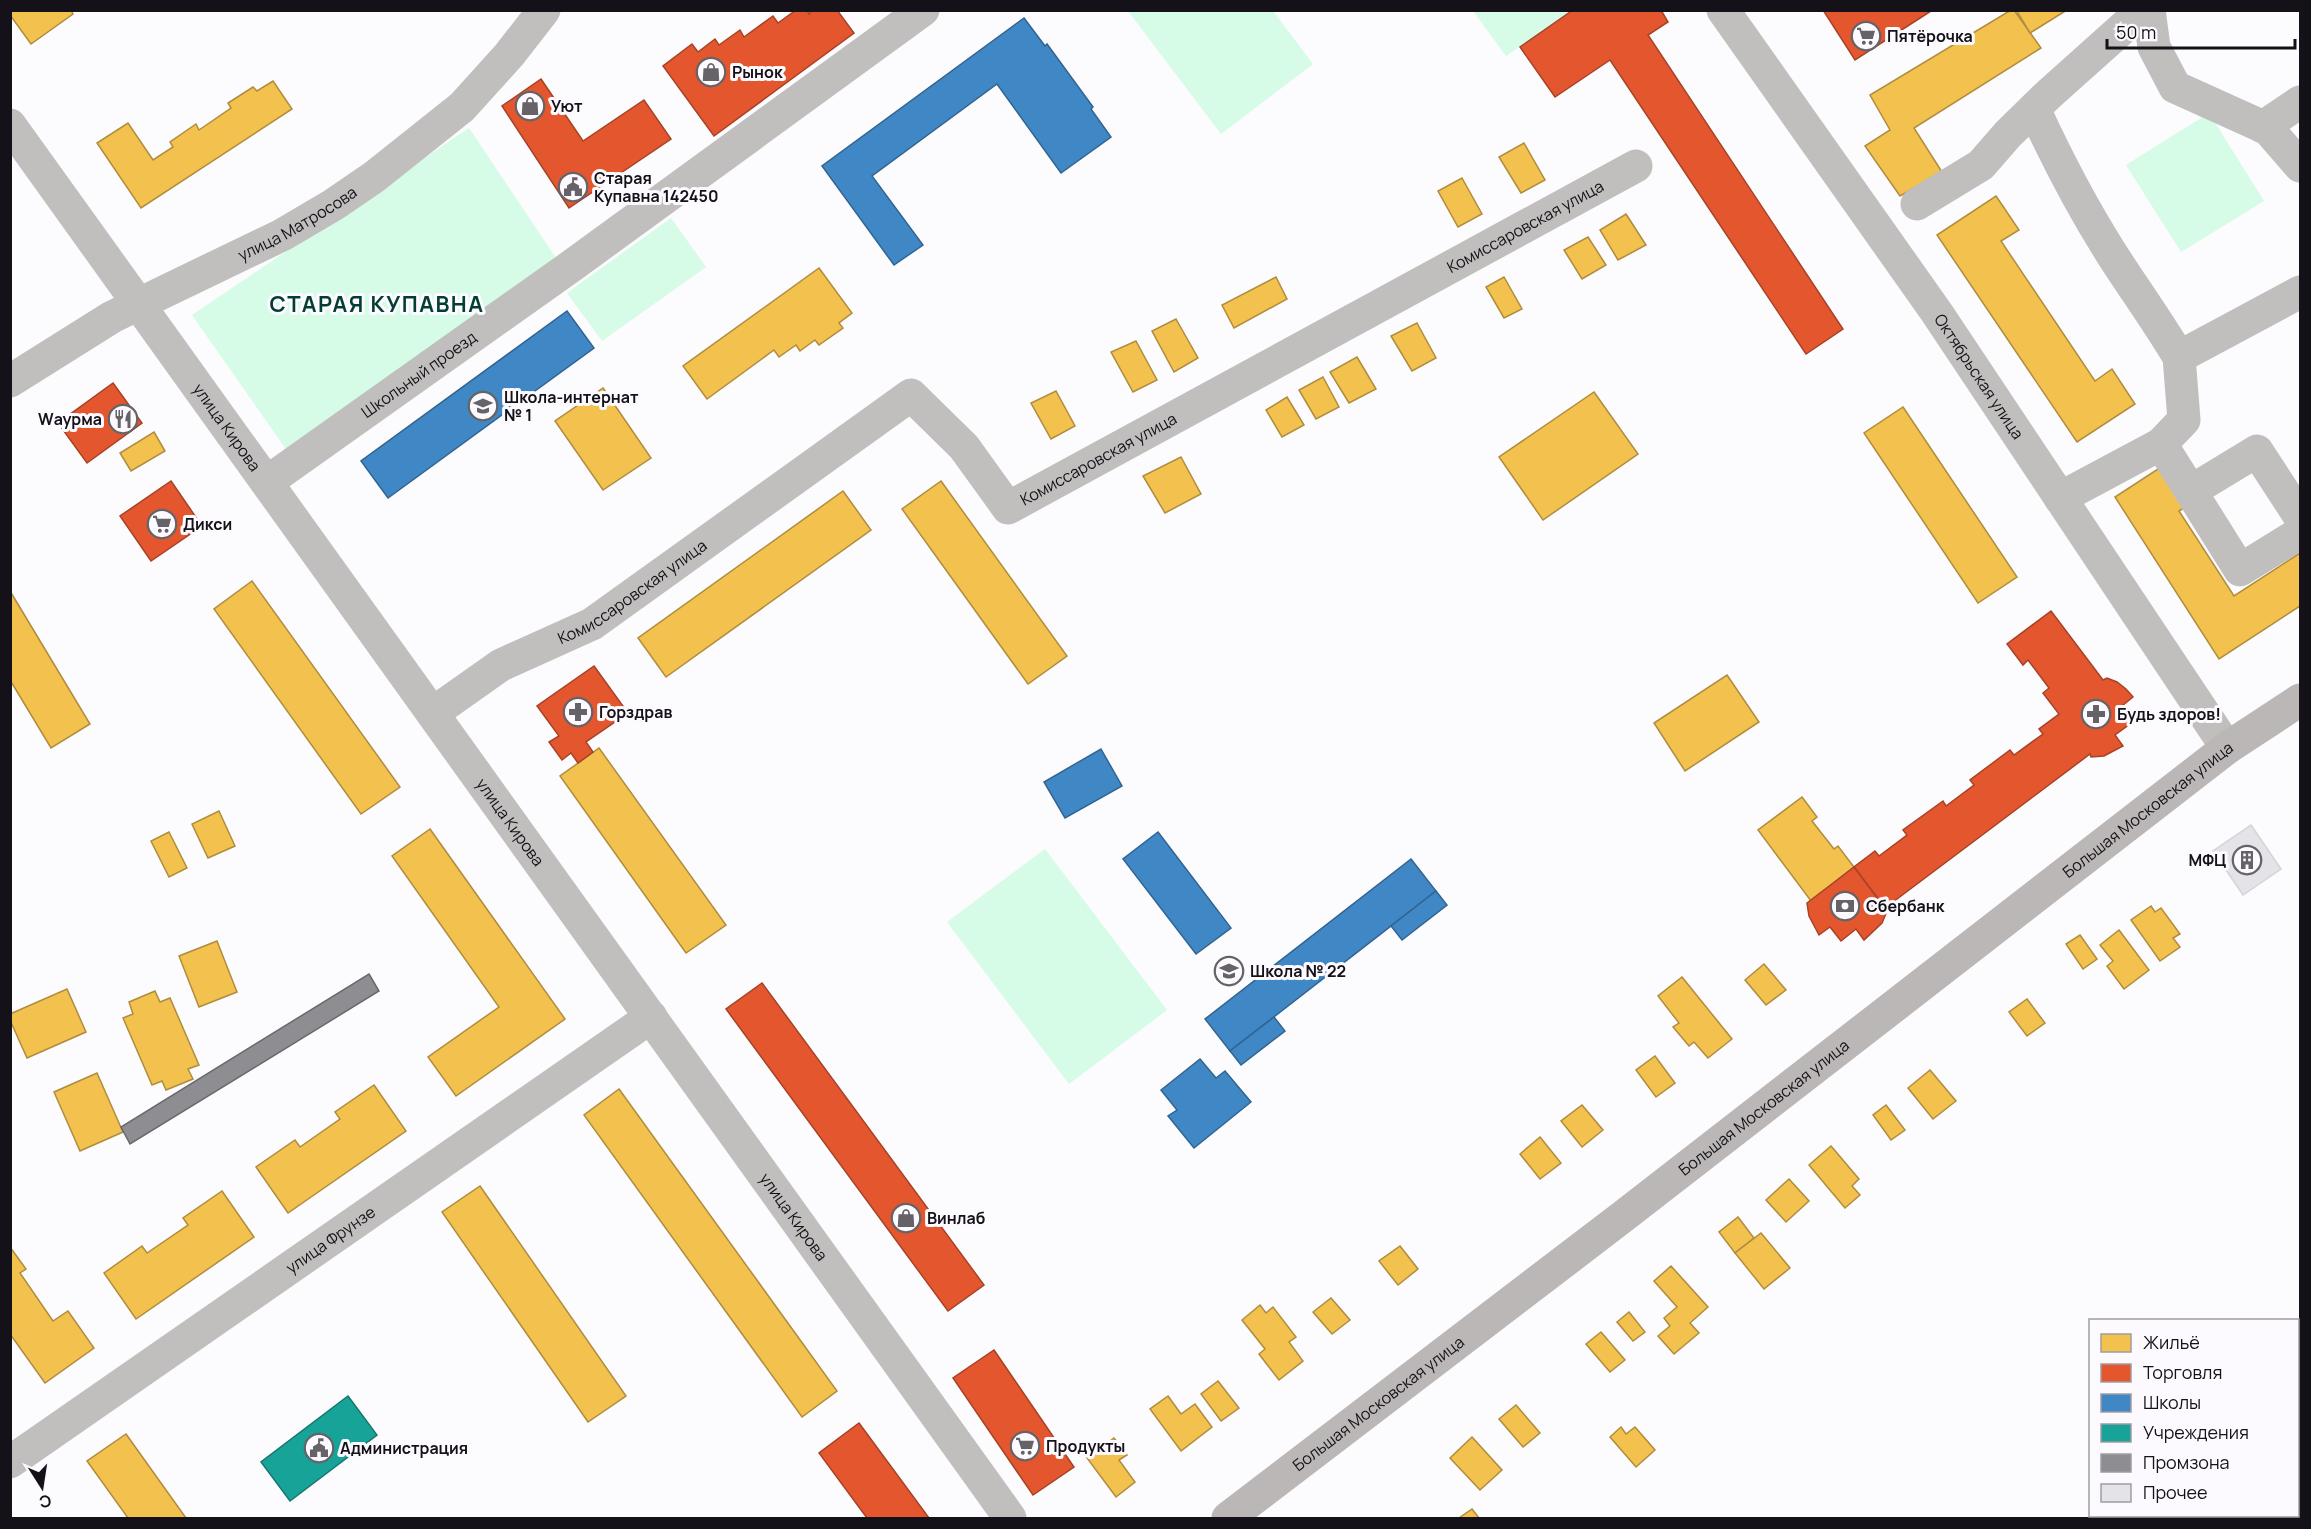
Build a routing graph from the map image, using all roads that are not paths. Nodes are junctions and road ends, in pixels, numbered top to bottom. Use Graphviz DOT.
graph roads {
  1 [pos="544,10"];
  2 [pos="923,10"];
  3 [pos="1723,10"];
  4 [pos="2143,10"];
  5 [pos="2149,10"];
  6 [pos="2301,102"];
  7 [pos="2034,109"];
  8 [pos="10,125"];
  9 [pos="2263,127"];
  10 [pos="1636,166"];
  11 [pos="2301,166"];
  12 [pos="1917,204"];
  13 [pos="2301,292"];
  14 [pos="138,303"];
  15 [pos="2179,357"];
  16 [pos="10,381"];
  17 [pos="2161,444"];
  18 [pos="267,482"];
  19 [pos="2191,491"];
  20 [pos="2060,498"];
  21 [pos="2301,517"];
  22 [pos="2301,533"];
  23 [pos="2299,704"];
  24 [pos="433,713"];
  25 [pos="2227,748"];
  26 [pos="651,1017"];
  27 [pos="14,1451"];
  28 [pos="1010,1518"];
  29 [pos="1228,1518"];
  1 -- 14 [label="street, улица Матросова"];
  2 -- 18 [label="street, Школьный проезд"];
  3 -- 20 [label="street, Октябрьская улица"];
  4 -- 7 [label="street"];
  5 -- 9 [label="street"];
  6 -- 9 [label="street"];
  7 -- 12 [label="street"];
  7 -- 15 [label="street"];
  8 -- 14 [label="street, улица Кирова"];
  9 -- 11 [label="street"];
  10 -- 24 [label="street, Комиссаровская улица"];
  13 -- 15 [label="street"];
  14 -- 16 [label="street, улица Матросова"];
  14 -- 18 [label="street, улица Кирова"];
  15 -- 17 [label="street"];
  17 -- 19 [label="street"];
  17 -- 20 [label="street"];
  18 -- 24 [label="street, улица Кирова"];
  19 -- 21 [label="street"];
  19 -- 22 [label="street"];
  20 -- 25 [label="street, Октябрьская улица"];
  23 -- 25 [label="main road, Большая Московская улица"];
  24 -- 26 [label="street, улица Кирова"];
  25 -- 29 [label="main road, Большая Московская улица"];
  26 -- 27 [label="street, улица Фрунзе"];
  26 -- 28 [label="street, улица Кирова"];
}
